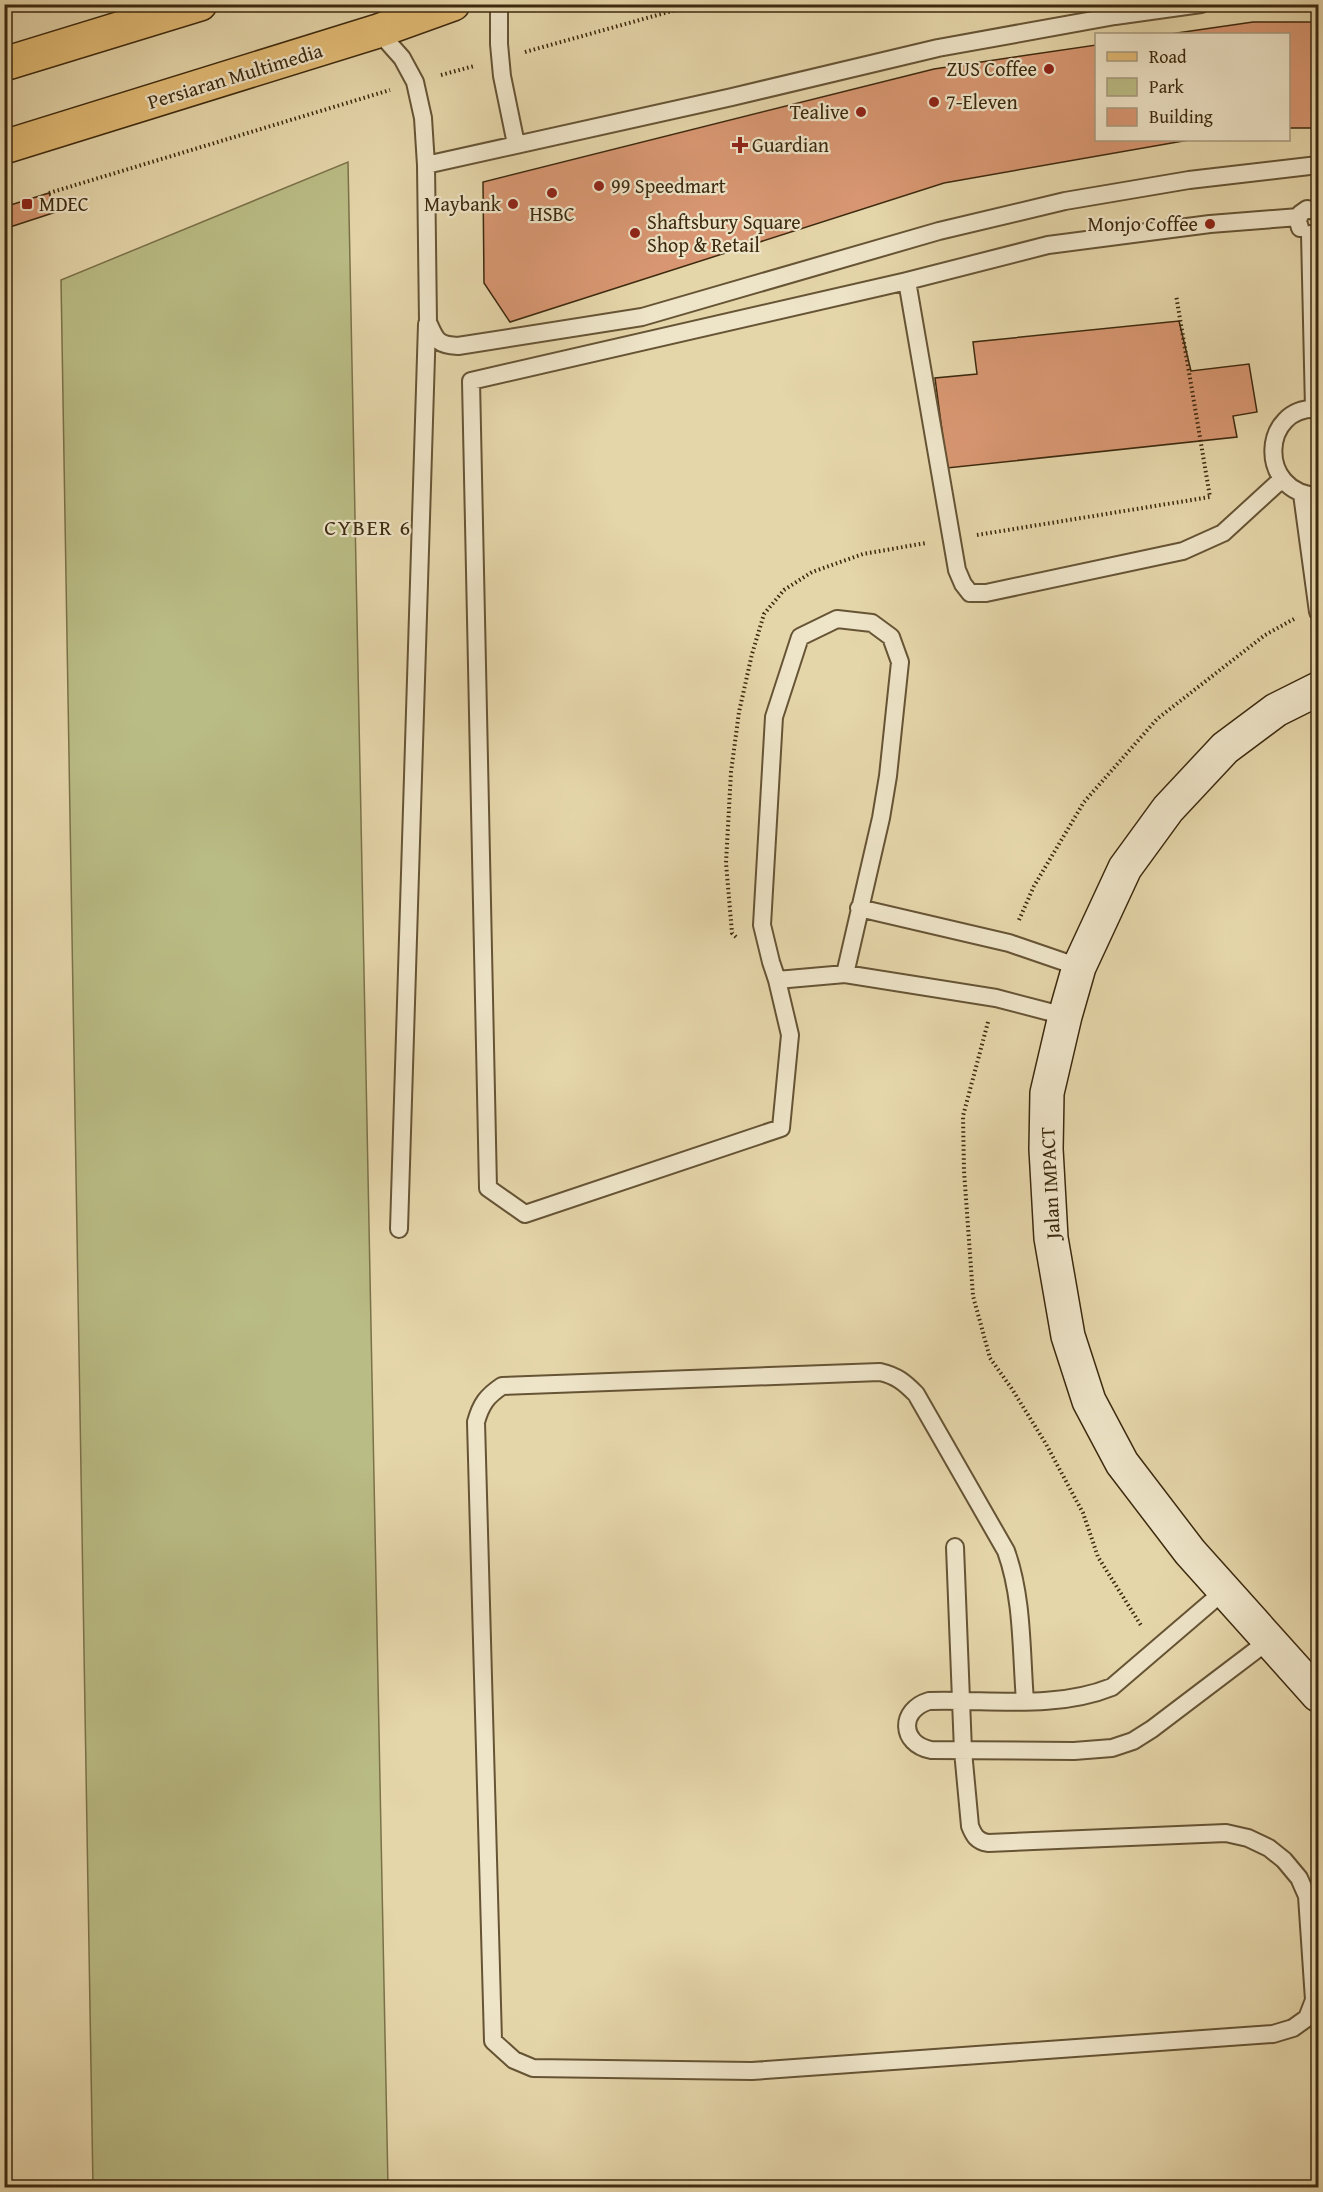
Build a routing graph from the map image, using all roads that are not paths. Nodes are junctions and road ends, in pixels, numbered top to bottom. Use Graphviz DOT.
graph roads {
  1 [pos="200,4"];
  2 [pos="453,4"];
  3 [pos="500,4"];
  4 [pos="1201,4"];
  5 [pos="378,31"];
  6 [pos="4,64"];
  7 [pos="516,144"];
  8 [pos="8,146"];
  9 [pos="426,165"];
  10 [pos="1318,165"];
  11 [pos="1318,212"];
  12 [pos="1299,217"];
  13 [pos="1314,232"];
  14 [pos="907,281"];
  15 [pos="428,322"];
  16 [pos="1316,409"];
  17 [pos="1282,479"];
  18 [pos="1310,495"];
  19 [pos="1318,612"];
  20 [pos="1318,688"];
  21 [pos="859,908"];
  22 [pos="1079,967"];
  23 [pos="845,974"];
  24 [pos="777,980"];
  25 [pos="1065,1016"];
  26 [pos="399,1229"];
  27 [pos="955,1547"];
  28 [pos="1224,1591"];
  29 [pos="1268,1641"];
  30 [pos="1318,1695"];
  31 [pos="962,1700"];
  32 [pos="1025,1701"];
  33 [pos="963,1751"];
  1 -- 6 [label="main road"];
  2 -- 5 [label="main road, Persiaran Multimedia"];
  3 -- 7 [label="lane"];
  4 -- 7 [label="lane"];
  5 -- 8 [label="main road, Persiaran Multimedia"];
  5 -- 9 [label="lane"];
  7 -- 9 [label="lane"];
  9 -- 15 [label="lane"];
  10 -- 15 [label="lane"];
  11 -- 12 [label="lane"];
  12 -- 13 [label="lane"];
  12 -- 14 [label="lane"];
  13 -- 16 [label="lane"];
  14 -- 17 [label="lane"];
  14 -- 24 [label="lane"];
  15 -- 26 [label="lane"];
  16 -- 17 [label="lane"];
  17 -- 18 [label="lane"];
  18 -- 19 [label="lane"];
  20 -- 22 [label="street, Jalan IMPACT"];
  21 -- 22 [label="lane"];
  21 -- 23 [label="lane"];
  21 -- 24 [label="lane"];
  22 -- 25 [label="street, Jalan IMPACT"];
  23 -- 24 [label="lane"];
  23 -- 25 [label="lane"];
  25 -- 28 [label="street, Jalan IMPACT"];
  27 -- 31 [label="lane"];
  28 -- 29 [label="street, Jalan IMPACT"];
  28 -- 32 [label="lane"];
  29 -- 30 [label="street, Jalan IMPACT"];
  29 -- 33 [label="lane"];
  31 -- 32 [label="lane"];
  31 -- 33 [label="lane"];
  31 -- 33 [label="lane"];
  32 -- 33 [label="lane"];
}
